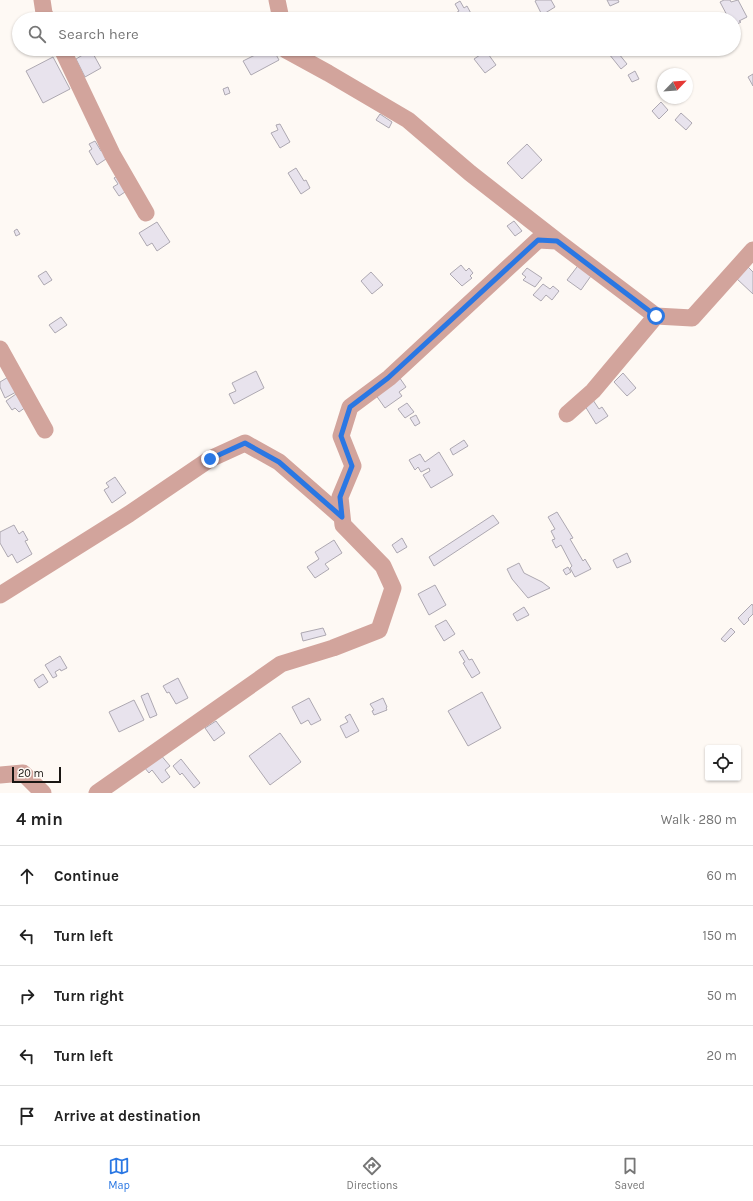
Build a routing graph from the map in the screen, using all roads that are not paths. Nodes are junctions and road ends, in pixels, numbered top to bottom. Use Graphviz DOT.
graph roads {
  1 [pos="42,0"];
  2 [pos="277,0"];
  3 [pos="44,12"];
  4 [pos="280,12"];
  5 [pos="65,56"];
  6 [pos="297,56"];
  7 [pos="146,213"];
  8 [pos="557,241"];
  9 [pos="753,250"];
  10 [pos="656,316"];
  11 [pos="0,349"];
  12 [pos="567,414"];
  13 [pos="45,430"];
  14 [pos="342,517"];
  15 [pos="0,595"];
  16 [pos="0,776"];
  17 [pos="43,793"];
  18 [pos="97,793"];
  1 -- 3 [label="street"];
  2 -- 4 [label="street"];
  5 -- 7 [label="street"];
  6 -- 8 [label="street"];
  8 -- 10 [label="street"];
  8 -- 14 [label="street"];
  9 -- 10 [label="street"];
  10 -- 12 [label="street"];
  11 -- 13 [label="street"];
  14 -- 15 [label="street"];
  14 -- 18 [label="street"];
  16 -- 17 [label="street"];
}
